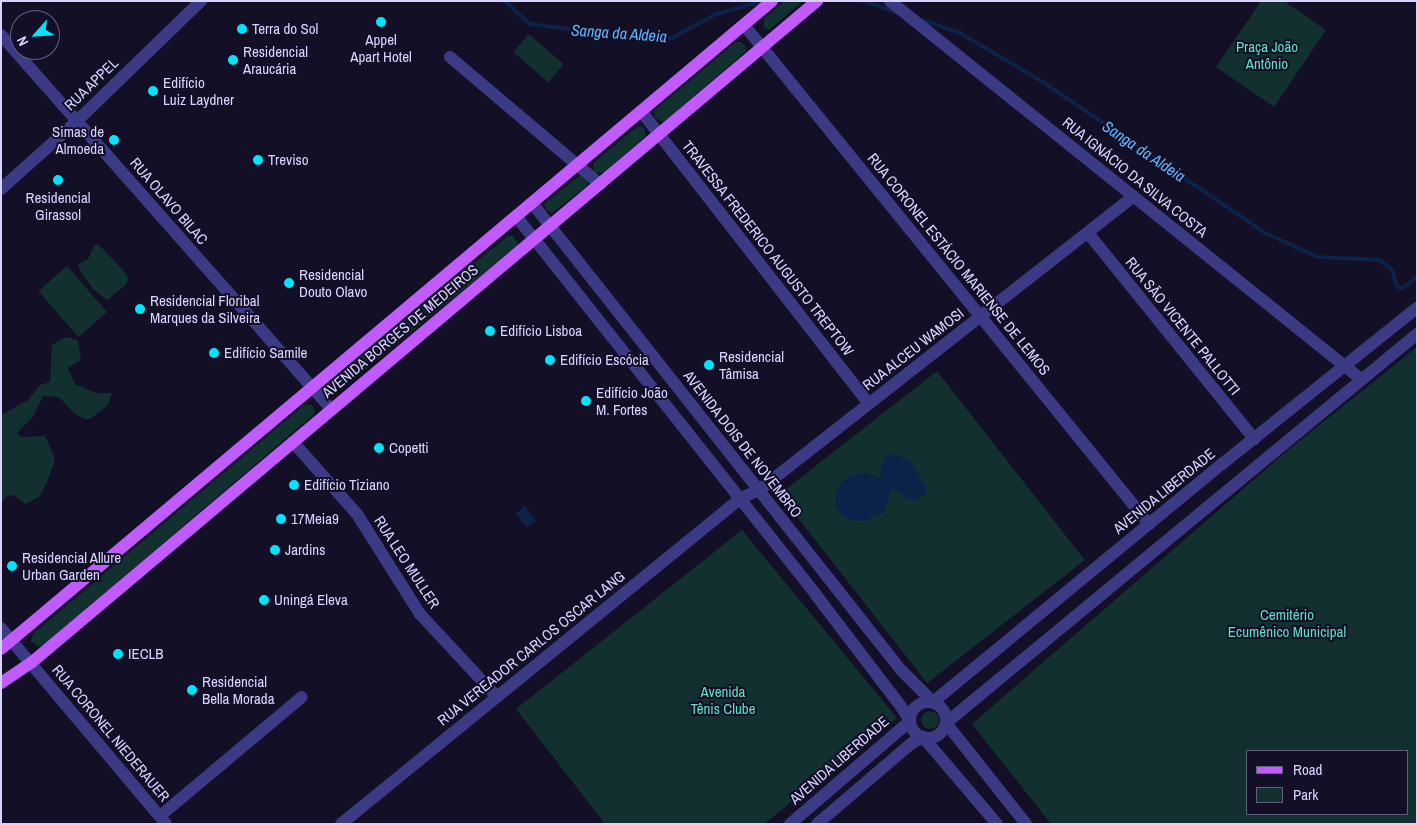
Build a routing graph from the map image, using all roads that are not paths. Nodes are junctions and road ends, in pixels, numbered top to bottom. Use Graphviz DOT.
graph roads {
  1 [pos="201,1"];
  2 [pos="772,1"];
  3 [pos="817,1"];
  4 [pos="890,1"];
  5 [pos="744,24"];
  6 [pos="1,36"];
  7 [pos="762,47"];
  8 [pos="450,57"];
  9 [pos="641,111"];
  10 [pos="77,121"];
  11 [pos="659,135"];
  12 [pos="577,165"];
  13 [pos="600,184"];
  14 [pos="1,189"];
  15 [pos="1133,197"];
  16 [pos="532,203"];
  17 [pos="516,216"];
  18 [pos="551,226"];
  19 [pos="1088,233"];
  20 [pos="535,240"];
  21 [pos="1417,308"];
  22 [pos="980,317"];
  23 [pos="1417,334"];
  24 [pos="1344,366"];
  25 [pos="1360,379"];
  26 [pos="312,388"];
  27 [pos="869,404"];
  28 [pos="332,410"];
  29 [pos="1254,440"];
  30 [pos="293,442"];
  31 [pos="759,490"];
  32 [pos="741,498"];
  33 [pos="1149,524"];
  34 [pos="1,628"];
  35 [pos="12,641"];
  36 [pos="1,649"];
  37 [pos="31,663"];
  38 [pos="1,683"];
  39 [pos="302,697"];
  40 [pos="497,697"];
  41 [pos="933,702"];
  42 [pos="910,721"];
  43 [pos="946,723"];
  44 [pos="923,737"];
  45 [pos="163,820"];
  46 [pos="341,824"];
  47 [pos="790,824"];
  48 [pos="817,824"];
  49 [pos="997,824"];
  50 [pos="1026,824"];
  1 -- 10 [label="street, RUA APPEL"];
  2 -- 5 [label="main road, AVENIDA BORGES DE MEDEIROS"];
  3 -- 7 [label="main road, AVENIDA BORGES DE MEDEIROS"];
  4 -- 15 [label="street, RUA IGNÁCIO DA SILVA COSTA"];
  5 -- 7 [label="street, RUA CORONEL ESTÁCIO MARIENSE DE LEMOS"];
  5 -- 9 [label="main road, AVENIDA BORGES DE MEDEIROS"];
  6 -- 10 [label="street, RUA OLAVO BILAC"];
  7 -- 11 [label="main road, AVENIDA BORGES DE MEDEIROS"];
  7 -- 22 [label="street, RUA CORONEL ESTÁCIO MARIENSE DE LEMOS"];
  8 -- 12 [label="street"];
  9 -- 11 [label="street, TRAVESSA FREDERICO AUGUSTO TREPTOW"];
  9 -- 12 [label="main road, AVENIDA BORGES DE MEDEIROS"];
  10 -- 14 [label="street, RUA APPEL"];
  10 -- 26 [label="street, RUA OLAVO BILAC"];
  11 -- 13 [label="main road, AVENIDA BORGES DE MEDEIROS"];
  11 -- 27 [label="street, TRAVESSA FREDERICO AUGUSTO TREPTOW"];
  12 -- 13 [label="street"];
  12 -- 16 [label="main road, AVENIDA BORGES DE MEDEIROS"];
  13 -- 18 [label="main road, AVENIDA BORGES DE MEDEIROS"];
  15 -- 19 [label="street, RUA ALCEU WAMOSI"];
  15 -- 24 [label="street, RUA IGNÁCIO DA SILVA COSTA"];
  16 -- 17 [label="main road, AVENIDA BORGES DE MEDEIROS"];
  16 -- 18 [label="street, AVENIDA DOIS DE NOVEMBRO"];
  17 -- 20 [label="street"];
  17 -- 26 [label="main road, AVENIDA BORGES DE MEDEIROS"];
  18 -- 20 [label="main road, AVENIDA BORGES DE MEDEIROS"];
  18 -- 31 [label="street, AVENIDA DOIS DE NOVEMBRO"];
  19 -- 22 [label="street, RUA ALCEU WAMOSI"];
  19 -- 29 [label="street, RUA SÃO VICENTE PALLOTTI"];
  20 -- 28 [label="main road, AVENIDA BORGES DE MEDEIROS"];
  20 -- 32 [label="street"];
  21 -- 24 [label="street, AVENIDA LIBERDADE"];
  22 -- 27 [label="street, RUA ALCEU WAMOSI"];
  22 -- 33 [label="street, RUA CORONEL ESTÁCIO MARIENSE DE LEMOS"];
  23 -- 25 [label="street"];
  24 -- 25 [label="street, RUA IGNÁCIO DA SILVA COSTA"];
  24 -- 29 [label="street, AVENIDA LIBERDADE"];
  25 -- 43 [label="street"];
  26 -- 28 [label="street, RUA OLAVO BILAC"];
  26 -- 35 [label="main road, AVENIDA BORGES DE MEDEIROS"];
  27 -- 31 [label="street, RUA ALCEU WAMOSI"];
  28 -- 30 [label="main road, AVENIDA BORGES DE MEDEIROS"];
  29 -- 33 [label="street, AVENIDA LIBERDADE"];
  30 -- 37 [label="main road, AVENIDA BORGES DE MEDEIROS"];
  30 -- 40 [label="street, RUA LEO MULLER"];
  31 -- 32 [label="street, RUA ALCEU WAMOSI"];
  31 -- 41 [label="street, AVENIDA DOIS DE NOVEMBRO"];
  32 -- 40 [label="street, RUA VEREADOR CARLOS OSCAR LANG"];
  32 -- 42 [label="street"];
  33 -- 41 [label="street, AVENIDA LIBERDADE"];
  34 -- 35 [label="street"];
  35 -- 36 [label="main road, AVENIDA BORGES DE MEDEIROS"];
  35 -- 37 [label="street, RUA CORONEL NIEDERAUER"];
  37 -- 38 [label="main road, AVENIDA BORGES DE MEDEIROS"];
  37 -- 45 [label="street, RUA CORONEL NIEDERAUER"];
  39 -- 45 [label="street"];
  40 -- 46 [label="street, RUA VEREADOR CARLOS OSCAR LANG"];
  41 -- 42 [label="street"];
  41 -- 43 [label="street"];
  42 -- 44 [label="street"];
  42 -- 47 [label="street, AVENIDA LIBERDADE"];
  43 -- 44 [label="street"];
  43 -- 50 [label="street"];
  44 -- 48 [label="street"];
  44 -- 49 [label="street"];
}
